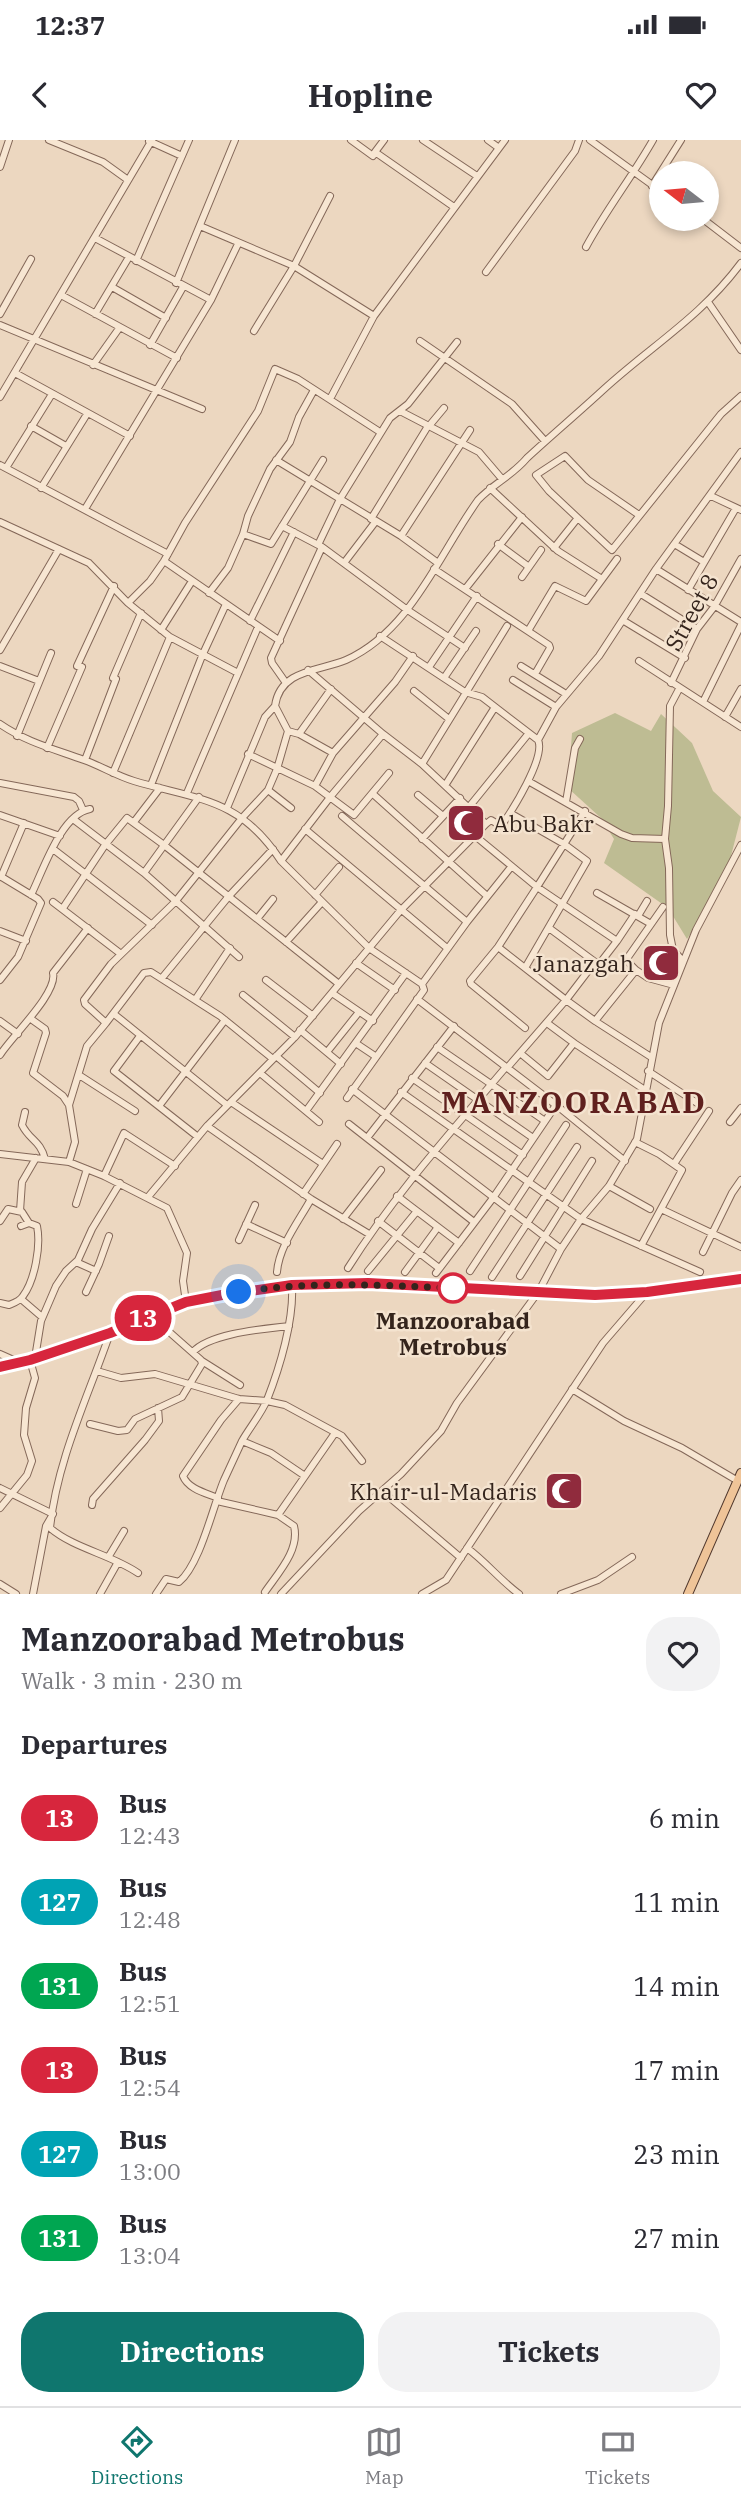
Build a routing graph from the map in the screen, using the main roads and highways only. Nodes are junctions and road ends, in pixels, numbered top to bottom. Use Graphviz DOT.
graph roads {
  1 [pos="741,1279"];
  2 [pos="0,1367"];
  3 [pos="739,1477"];
  4 [pos="688,1594"];
  1 -- 2 [label="main road"];
  3 -- 4 [label="main road"];
}
